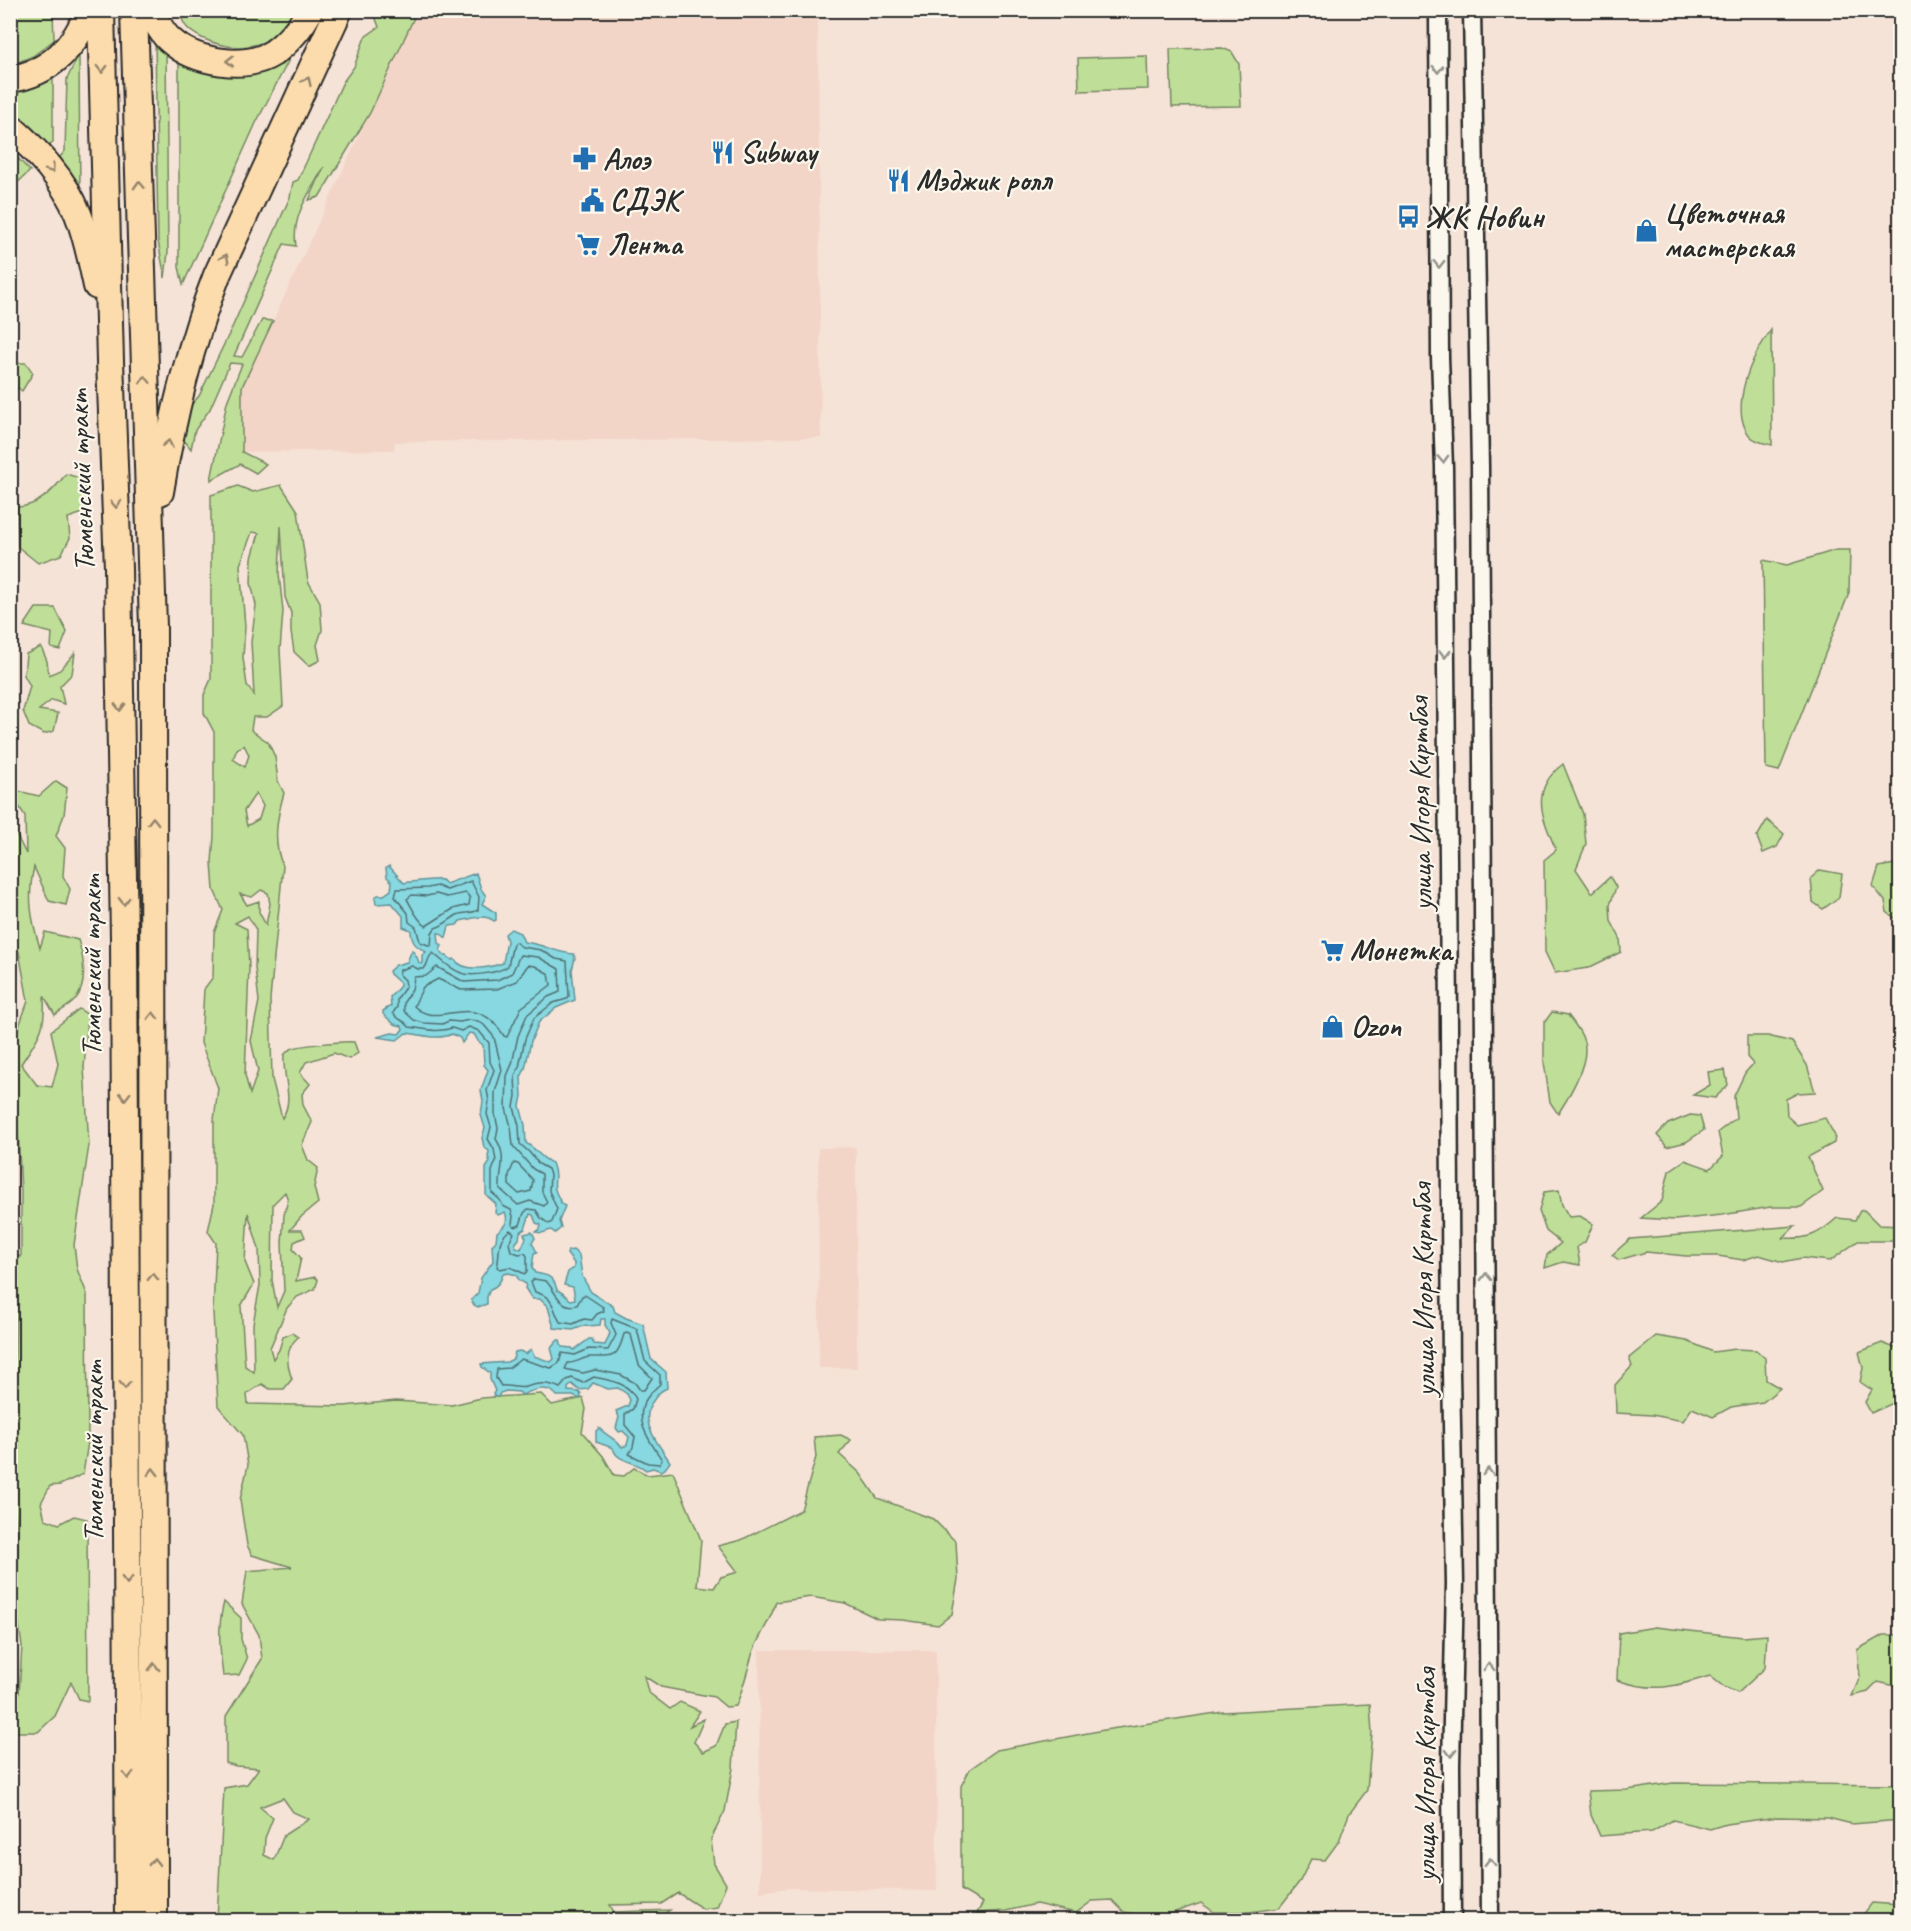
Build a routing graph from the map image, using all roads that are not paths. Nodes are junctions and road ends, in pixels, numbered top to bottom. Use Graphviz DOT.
graph roads {
  1 [pos="89,10"];
  2 [pos="100,10"];
  3 [pos="134,10"];
  4 [pos="150,10"];
  5 [pos="310,10"];
  6 [pos="339,10"];
  7 [pos="1438,10"];
  8 [pos="1472,10"];
  9 [pos="10,79"];
  10 [pos="10,127"];
  11 [pos="110,361"];
  12 [pos="153,627"];
  13 [pos="129,1920"];
  14 [pos="154,1920"];
  15 [pos="1452,1920"];
  16 [pos="1490,1920"];
  1 -- 9 [label="main road"];
  2 -- 11 [label="main road, Тюменский тракт, one-way"];
  12 -- 3 [label="main road, Тюменский тракт, one-way"];
  5 -- 4 [label="main road, one-way"];
  12 -- 6 [label="main road, one-way"];
  7 -- 15 [label="street, улица Игоря Киртбая, one-way"];
  16 -- 8 [label="street, улица Игоря Киртбая, one-way"];
  10 -- 11 [label="main road, one-way"];
  11 -- 13 [label="main road, Тюменский тракт, one-way"];
  14 -- 12 [label="main road, Тюменский тракт, one-way"];
}
